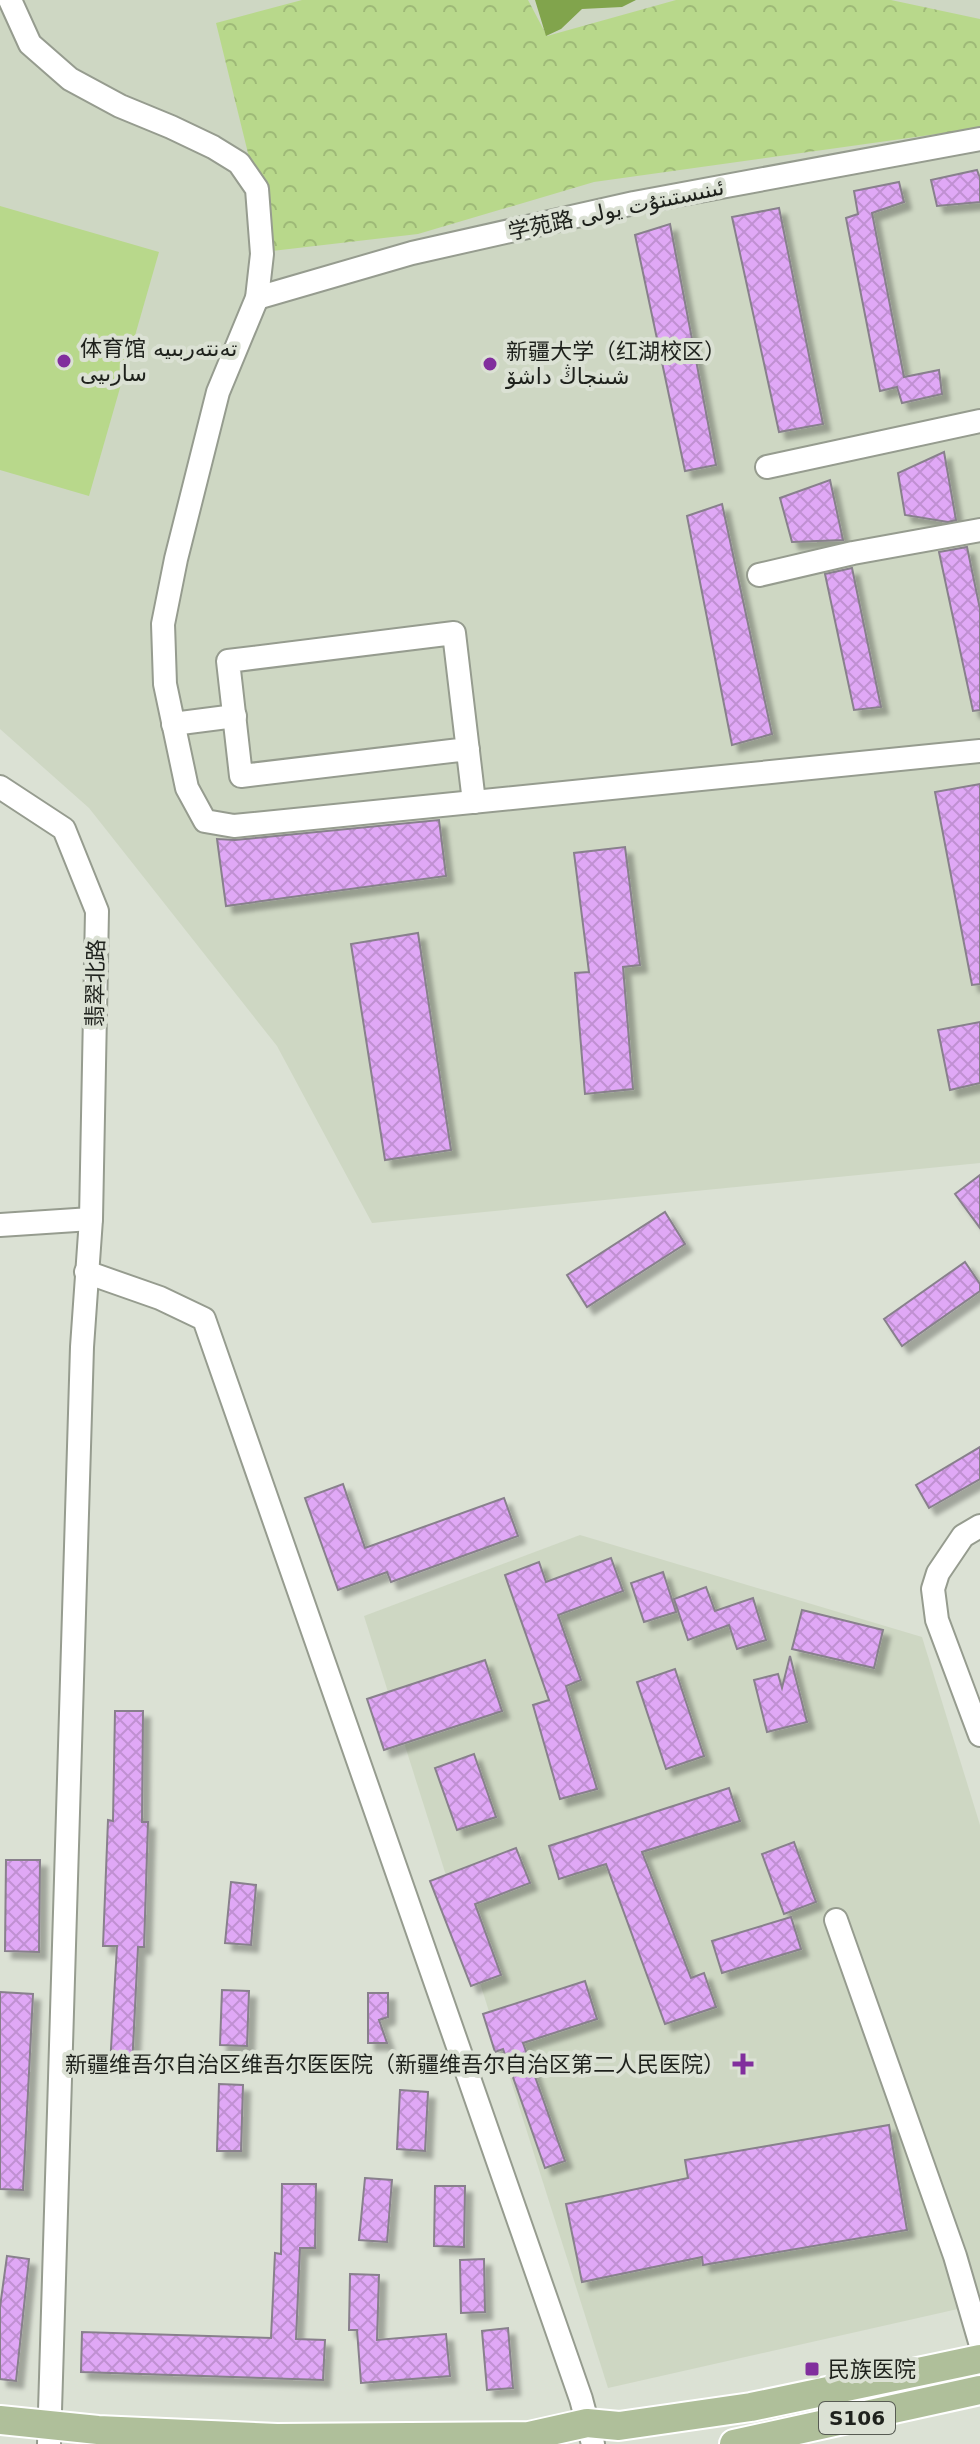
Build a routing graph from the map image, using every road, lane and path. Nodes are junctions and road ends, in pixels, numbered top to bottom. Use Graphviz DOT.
graph roads {
  1 [pos="10,0"];
  2 [pos="980,139"];
  3 [pos="257,298"];
  4 [pos="980,421"];
  5 [pos="767,467"];
  6 [pos="980,530"];
  7 [pos="759,575"];
  8 [pos="235,716"];
  9 [pos="173,724"];
  10 [pos="468,749"];
  11 [pos="980,751"];
  12 [pos="0,787"];
  13 [pos="474,802"];
  14 [pos="91,1219"];
  15 [pos="0,1225"];
  16 [pos="86,1272"];
  17 [pos="980,1526"];
  18 [pos="980,1735"];
  19 [pos="836,1920"];
  20 [pos="980,2342"];
  21 [pos="980,2359"];
  22 [pos="980,2390"];
  23 [pos="0,2420"];
  24 [pos="48,2434"];
  25 [pos="590,2434"];
  26 [pos="734,2444"];
  1 -- 3 [label="street"];
  2 -- 3 [label="street, 学苑路 ئىنىستىتۇت يولى"];
  3 -- 9 [label="street"];
  4 -- 5 [label="street"];
  6 -- 7 [label="street"];
  8 -- 9 [label="street"];
  8 -- 10 [label="street"];
  8 -- 10 [label="street"];
  9 -- 13 [label="street"];
  10 -- 13 [label="street"];
  11 -- 13 [label="street"];
  12 -- 14 [label="street, 翡翠北路"];
  14 -- 15 [label="street"];
  14 -- 16 [label="street, 翡翠北路"];
  16 -- 24 [label="street, 翡翠北路"];
  16 -- 25 [label="street"];
  17 -- 18 [label="street"];
  19 -- 20 [label="street"];
  21 -- 25 [label="main road"];
  22 -- 26 [label="main road, S106"];
  23 -- 24 [label="main road"];
  24 -- 25 [label="main road"];
}
